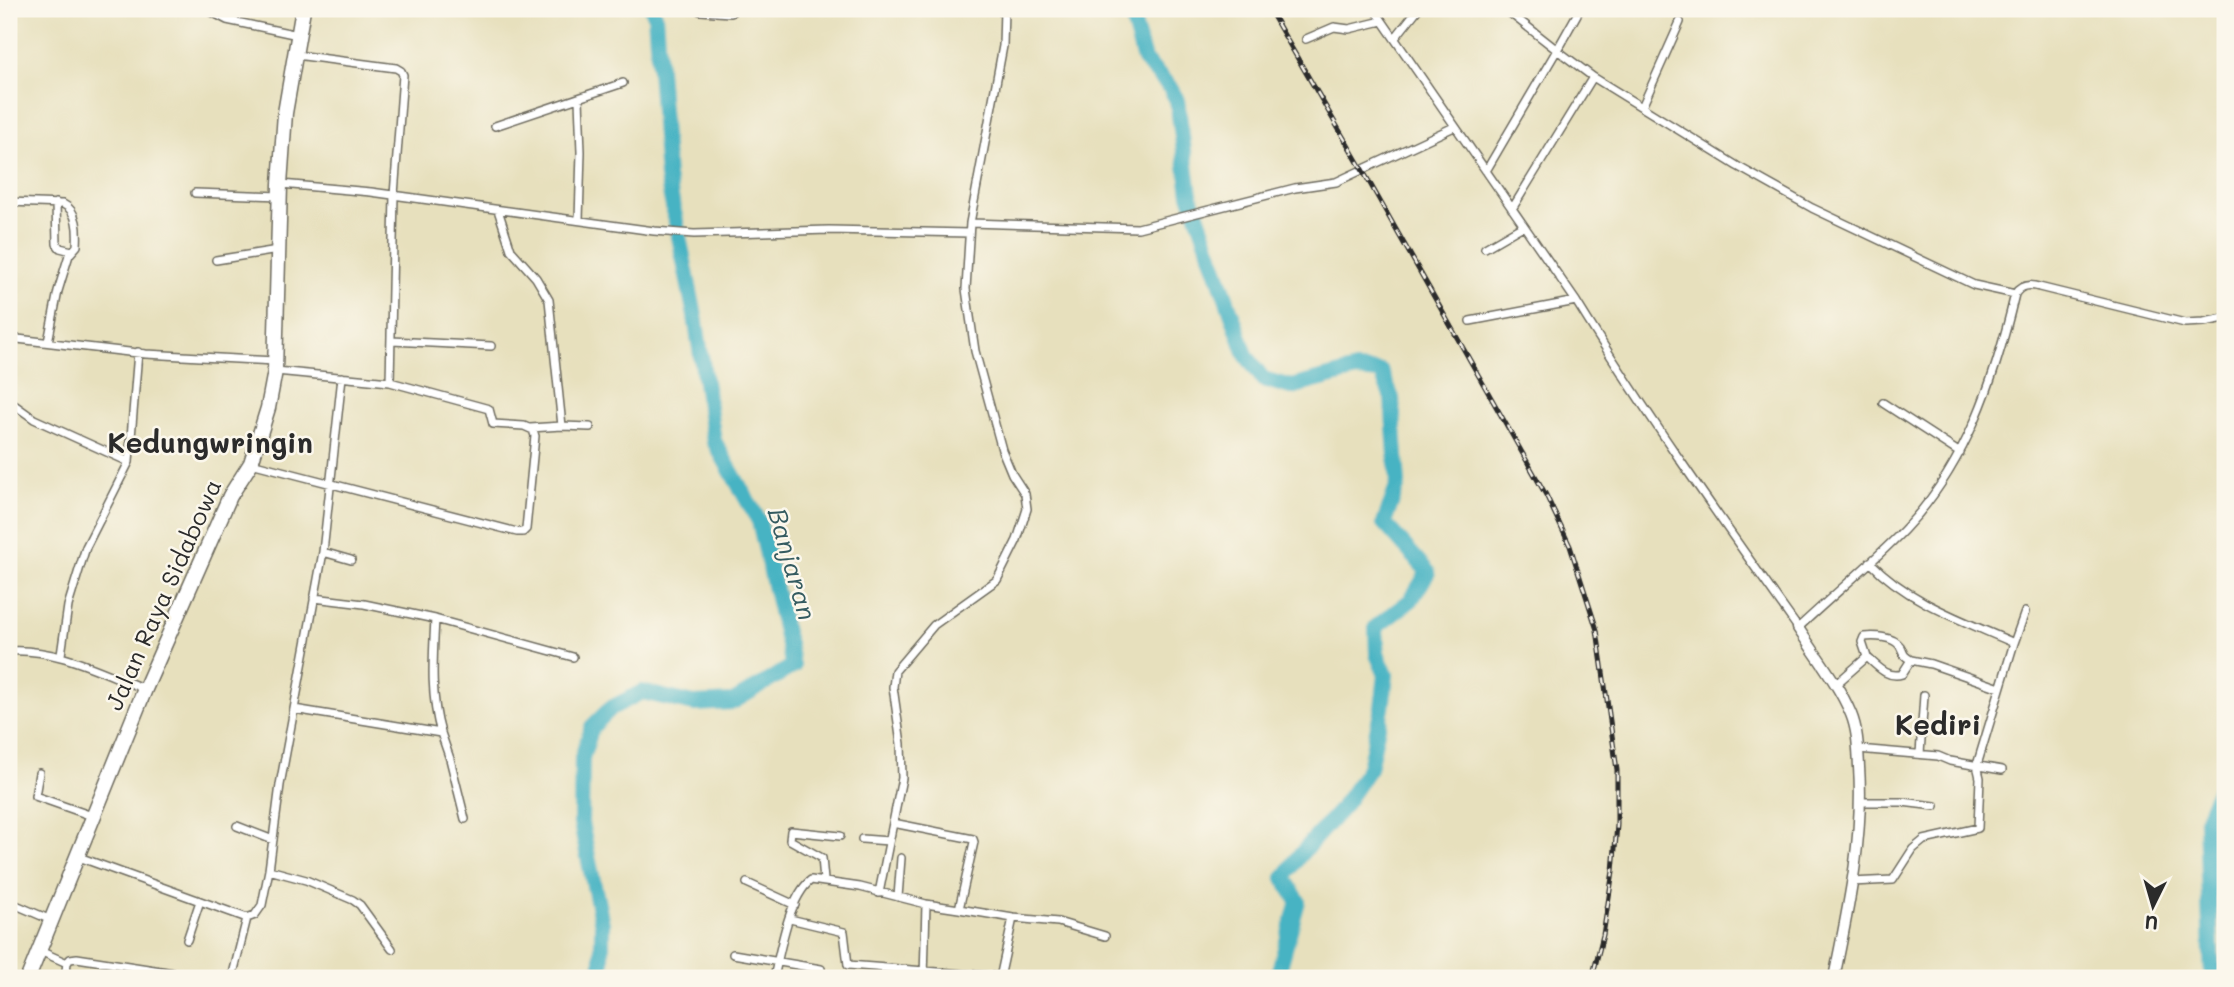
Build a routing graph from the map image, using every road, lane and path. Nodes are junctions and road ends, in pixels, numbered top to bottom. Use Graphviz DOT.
graph roads {
  1 [pos="208,9"];
  2 [pos="303,9"];
  3 [pos="734,9"];
  4 [pos="1004,9"];
  5 [pos="1374,9"];
  6 [pos="1418,9"];
  7 [pos="1505,9"];
  8 [pos="1580,9"];
  9 [pos="700,11"];
  10 [pos="1382,21"];
  11 [pos="1680,22"];
  12 [pos="299,35"];
  13 [pos="1395,38"];
  14 [pos="1306,39"];
  15 [pos="1557,50"];
  16 [pos="295,55"];
  17 [pos="1593,77"];
  18 [pos="623,83"];
  19 [pos="579,99"];
  20 [pos="1642,107"];
  21 [pos="495,126"];
  22 [pos="1454,127"];
  23 [pos="1486,171"];
  24 [pos="280,190"];
  25 [pos="195,193"];
  26 [pos="394,195"];
  27 [pos="9,202"];
  28 [pos="56,203"];
  29 [pos="1512,209"];
  30 [pos="498,210"];
  31 [pos="579,220"];
  32 [pos="970,223"];
  33 [pos="1523,226"];
  34 [pos="969,233"];
  35 [pos="1485,248"];
  36 [pos="278,250"];
  37 [pos="72,251"];
  38 [pos="216,260"];
  39 [pos="2015,295"];
  40 [pos="1576,301"];
  41 [pos="2225,318"];
  42 [pos="1470,321"];
  43 [pos="9,338"];
  44 [pos="392,341"];
  45 [pos="48,342"];
  46 [pos="491,346"];
  47 [pos="138,352"];
  48 [pos="275,366"];
  49 [pos="342,377"];
  50 [pos="390,382"];
  51 [pos="9,401"];
  52 [pos="1884,403"];
  53 [pos="562,426"];
  54 [pos="590,427"];
  55 [pos="530,428"];
  56 [pos="1960,453"];
  57 [pos="129,462"];
  58 [pos="251,463"];
  59 [pos="330,483"];
  60 [pos="323,552"];
  61 [pos="351,560"];
  62 [pos="1870,562"];
  63 [pos="314,598"];
  64 [pos="2025,612"];
  65 [pos="435,619"];
  66 [pos="1798,628"];
  67 [pos="2014,643"];
  68 [pos="9,651"];
  69 [pos="61,655"];
  70 [pos="573,657"];
  71 [pos="1867,657"];
  72 [pos="1911,660"];
  73 [pos="1835,685"];
  74 [pos="2000,688"];
  75 [pos="145,689"];
  76 [pos="1924,695"];
  77 [pos="294,709"];
  78 [pos="441,733"];
  79 [pos="1858,749"];
  80 [pos="1920,754"];
  81 [pos="1977,765"];
  82 [pos="2002,770"];
  83 [pos="39,773"];
  84 [pos="1861,802"];
  85 [pos="1935,806"];
  86 [pos="92,817"];
  87 [pos="465,819"];
  88 [pos="893,823"];
  89 [pos="237,826"];
  90 [pos="840,836"];
  91 [pos="862,839"];
  92 [pos="273,840"];
  93 [pos="889,841"];
  94 [pos="76,856"];
  95 [pos="901,858"];
  96 [pos="269,870"];
  97 [pos="824,880"];
  98 [pos="1851,882"];
  99 [pos="747,883"];
  100 [pos="879,893"];
  101 [pos="898,897"];
  102 [pos="201,901"];
  103 [pos="9,902"];
  104 [pos="926,904"];
  105 [pos="795,905"];
  106 [pos="959,909"];
  107 [pos="247,918"];
  108 [pos="1013,918"];
  109 [pos="789,919"];
  110 [pos="51,920"];
  111 [pos="1105,936"];
  112 [pos="187,940"];
  113 [pos="392,949"];
  114 [pos="40,951"];
  115 [pos="733,954"];
  116 [pos="778,962"];
  117 [pos="67,963"];
  118 [pos="821,969"];
  119 [pos="924,975"];
  120 [pos="1000,977"];
  121 [pos="28,978"];
  122 [pos="65,978"];
  123 [pos="206,978"];
  124 [pos="232,978"];
  125 [pos="774,978"];
  126 [pos="1015,978"];
  127 [pos="1835,978"];
  1 -- 12 [label="street"];
  2 -- 12 [label="highway, Jalan Raya Sidabowa"];
  3 -- 9 [label="street"];
  4 -- 32 [label="street"];
  5 -- 10 [label="street"];
  6 -- 13 [label="street"];
  7 -- 15 [label="street"];
  8 -- 15 [label="street"];
  10 -- 13 [label="street"];
  10 -- 14 [label="street"];
  11 -- 20 [label="street"];
  12 -- 16 [label="highway, Jalan Raya Sidabowa"];
  13 -- 22 [label="street"];
  15 -- 17 [label="street"];
  15 -- 23 [label="street"];
  16 -- 24 [label="highway, Jalan Raya Sidabowa"];
  16 -- 26 [label="street"];
  17 -- 20 [label="street"];
  17 -- 29 [label="street"];
  18 -- 19 [label="street"];
  19 -- 21 [label="street"];
  19 -- 31 [label="street"];
  20 -- 39 [label="street"];
  22 -- 23 [label="street"];
  22 -- 32 [label="street"];
  23 -- 29 [label="street"];
  24 -- 25 [label="street"];
  24 -- 26 [label="street"];
  24 -- 36 [label="highway, Jalan Raya Sidabowa"];
  26 -- 30 [label="street"];
  26 -- 44 [label="street"];
  27 -- 28 [label="street"];
  28 -- 37 [label="street"];
  28 -- 37 [label="street"];
  29 -- 33 [label="street"];
  30 -- 31 [label="street"];
  30 -- 53 [label="street"];
  31 -- 34 [label="street"];
  32 -- 34 [label="street"];
  33 -- 35 [label="street"];
  33 -- 40 [label="street"];
  34 -- 88 [label="street"];
  36 -- 38 [label="street"];
  36 -- 48 [label="highway, Jalan Raya Sidabowa"];
  37 -- 45 [label="street"];
  39 -- 41 [label="street"];
  39 -- 56 [label="street"];
  40 -- 42 [label="street"];
  40 -- 66 [label="street"];
  43 -- 45 [label="street"];
  44 -- 46 [label="street"];
  44 -- 50 [label="street"];
  45 -- 47 [label="street"];
  47 -- 48 [label="street"];
  47 -- 57 [label="street"];
  48 -- 49 [label="street"];
  48 -- 58 [label="highway, Jalan Raya Sidabowa"];
  49 -- 50 [label="street"];
  49 -- 59 [label="street"];
  50 -- 55 [label="street"];
  51 -- 57 [label="street"];
  52 -- 56 [label="street"];
  53 -- 54 [label="street"];
  53 -- 55 [label="street"];
  55 -- 59 [label="street"];
  56 -- 62 [label="street"];
  57 -- 69 [label="street"];
  58 -- 59 [label="street"];
  58 -- 75 [label="highway, Jalan Raya Sidabowa"];
  59 -- 60 [label="street"];
  60 -- 61 [label="street"];
  60 -- 63 [label="street"];
  62 -- 66 [label="street"];
  62 -- 67 [label="street"];
  63 -- 65 [label="street"];
  63 -- 77 [label="street"];
  64 -- 67 [label="street"];
  65 -- 70 [label="street"];
  65 -- 78 [label="street"];
  66 -- 73 [label="street"];
  67 -- 74 [label="street"];
  68 -- 69 [label="street"];
  69 -- 75 [label="street"];
  71 -- 72 [label="street"];
  71 -- 72 [label="street"];
  71 -- 73 [label="street"];
  72 -- 74 [label="street"];
  73 -- 79 [label="street"];
  74 -- 81 [label="street"];
  75 -- 86 [label="highway, Jalan Raya Sidabowa"];
  76 -- 80 [label="street"];
  77 -- 78 [label="street"];
  77 -- 92 [label="street"];
  78 -- 87 [label="street"];
  79 -- 80 [label="street"];
  79 -- 84 [label="street"];
  80 -- 81 [label="street"];
  81 -- 82 [label="street"];
  81 -- 98 [label="street"];
  83 -- 86 [label="street"];
  84 -- 85 [label="street"];
  84 -- 98 [label="street"];
  86 -- 94 [label="highway, Jalan Raya Sidabowa"];
  88 -- 93 [label="street"];
  88 -- 106 [label="street"];
  89 -- 92 [label="street"];
  90 -- 97 [label="street"];
  91 -- 93 [label="street"];
  92 -- 96 [label="street"];
  93 -- 100 [label="street"];
  94 -- 102 [label="street"];
  94 -- 110 [label="highway, Jalan Raya Sidabowa"];
  95 -- 101 [label="street"];
  96 -- 107 [label="street"];
  96 -- 113 [label="street"];
  97 -- 100 [label="street"];
  97 -- 105 [label="street"];
  98 -- 127 [label="street"];
  99 -- 105 [label="street"];
  100 -- 101 [label="street"];
  101 -- 104 [label="street"];
  102 -- 107 [label="street"];
  102 -- 112 [label="street"];
  103 -- 110 [label="street"];
  104 -- 106 [label="street"];
  104 -- 119 [label="street"];
  105 -- 109 [label="street"];
  106 -- 108 [label="street"];
  107 -- 124 [label="street"];
  108 -- 111 [label="street"];
  108 -- 120 [label="street"];
  109 -- 116 [label="street"];
  109 -- 119 [label="street"];
  110 -- 114 [label="highway, Jalan Raya Sidabowa"];
  114 -- 117 [label="street"];
  114 -- 121 [label="highway, Jalan Raya Sidabowa"];
  115 -- 116 [label="street"];
  116 -- 118 [label="street"];
  116 -- 125 [label="street"];
  117 -- 122 [label="street"];
  117 -- 123 [label="street"];
  119 -- 120 [label="street"];
  120 -- 126 [label="street"];
}
